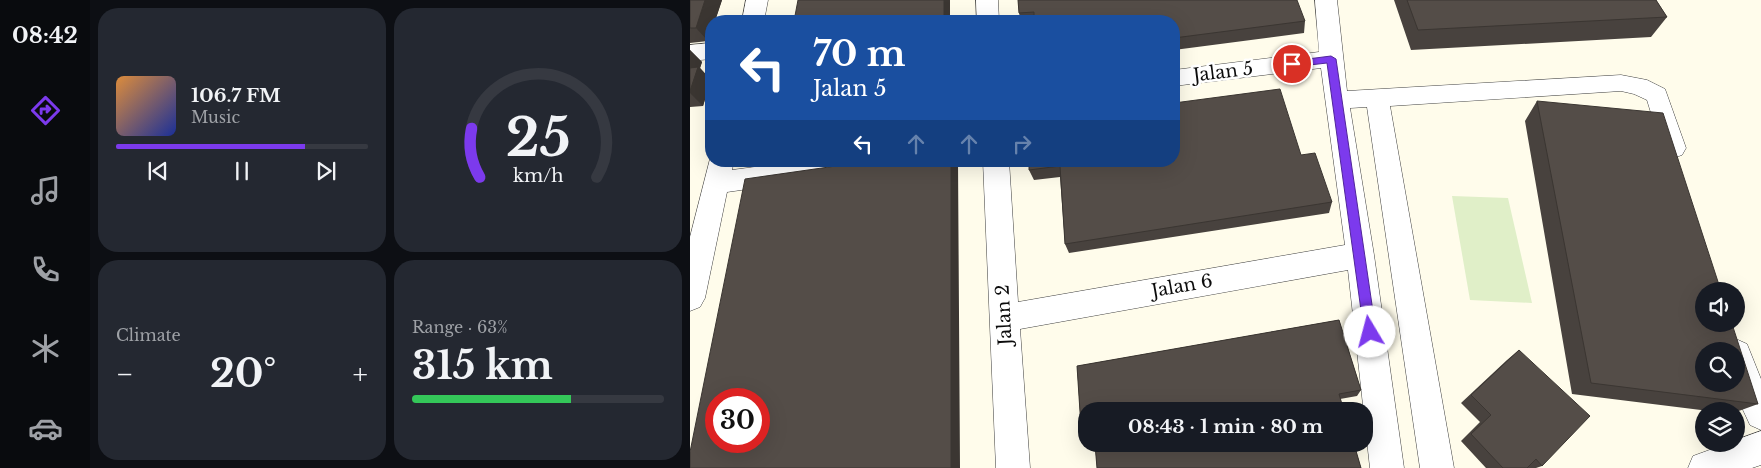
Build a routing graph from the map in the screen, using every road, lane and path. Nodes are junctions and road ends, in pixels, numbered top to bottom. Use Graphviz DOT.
graph roads {
  1 [pos="757,0"];
  2 [pos="987,0"];
  3 [pos="1326,0"];
  4 [pos="754,15"];
  5 [pos="988,15"];
  6 [pos="705,52"];
  7 [pos="690,54"];
  8 [pos="1331,59"];
  9 [pos="1180,77"];
  10 [pos="1376,98"];
  11 [pos="1337,100"];
  12 [pos="791,167"];
  13 [pos="996,167"];
  14 [pos="1680,170"];
  15 [pos="719,172"];
  16 [pos="1360,255"];
  17 [pos="690,298"];
  18 [pos="1005,318"];
  19 [pos="1745,381"];
  20 [pos="1761,414"];
  21 [pos="1761,448"];
  22 [pos="1013,468"];
  23 [pos="1388,468"];
  24 [pos="1437,468"];
  25 [pos="1705,468"];
  1 -- 4 [label="street"];
  2 -- 5 [label="street"];
  3 -- 8 [label="street"];
  6 -- 7 [label="street"];
  8 -- 9 [label="street, Jalan 5"];
  8 -- 11 [label="street"];
  10 -- 11 [label="street"];
  10 -- 14 [label="street"];
  10 -- 24 [label="street"];
  11 -- 16 [label="street"];
  12 -- 15 [label="street"];
  13 -- 18 [label="street, Jalan 2"];
  15 -- 17 [label="street"];
  16 -- 18 [label="street, Jalan 6"];
  16 -- 23 [label="street"];
  18 -- 22 [label="street, Jalan 2"];
  19 -- 20 [label="street"];
  21 -- 25 [label="street"];
}
